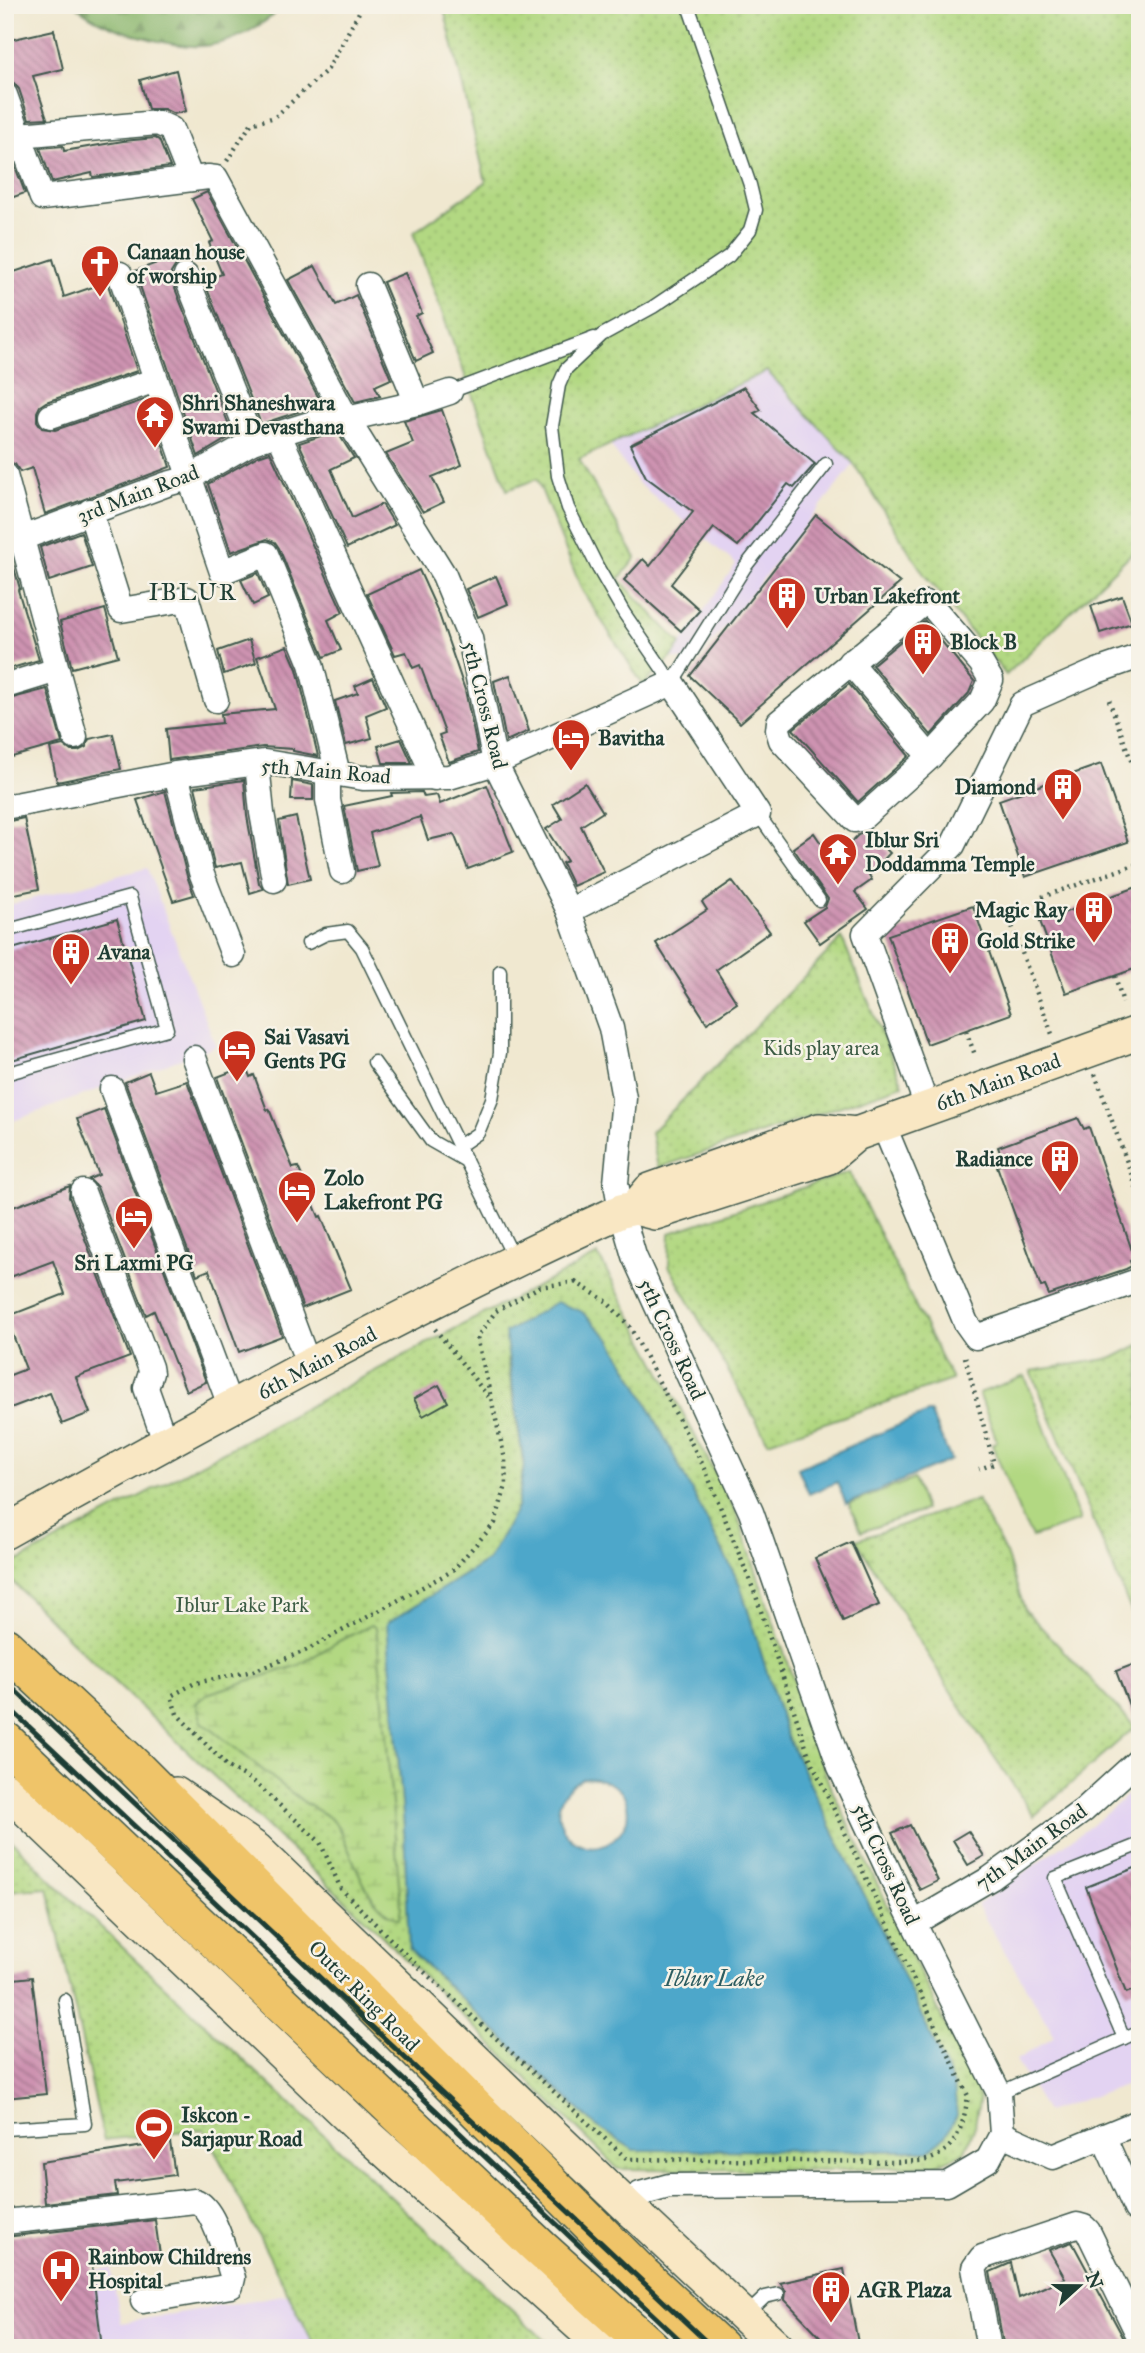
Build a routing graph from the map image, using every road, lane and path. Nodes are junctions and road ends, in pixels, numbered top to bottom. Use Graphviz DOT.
graph roads {
  1 [pos="363,5"];
  2 [pos="688,5"];
  3 [pos="5,95"];
  4 [pos="19,135"];
  5 [pos="216,178"];
  6 [pos="191,179"];
  7 [pos="120,274"];
  8 [pos="186,276"];
  9 [pos="368,285"];
  10 [pos="602,335"];
  11 [pos="156,380"];
  12 [pos="450,392"];
  13 [pos="417,403"];
  14 [pos="51,416"];
  15 [pos="347,419"];
  16 [pos="279,435"];
  17 [pos="252,442"];
  18 [pos="825,464"];
  19 [pos="5,475"];
  20 [pos="189,478"];
  21 [pos="90,511"];
  22 [pos="14,541"];
  23 [pos="1140,656"];
  24 [pos="850,662"];
  25 [pos="57,670"];
  26 [pos="990,680"];
  27 [pos="672,683"];
  28 [pos="5,686"];
  29 [pos="216,700"];
  30 [pos="1109,700"];
  31 [pos="1022,704"];
  32 [pos="75,737"];
  33 [pos="930,757"];
  34 [pos="495,763"];
  35 [pos="257,764"];
  36 [pos="333,773"];
  37 [pos="176,774"];
  38 [pos="435,778"];
  39 [pos="1140,785"];
  40 [pos="5,807"];
  41 [pos="758,814"];
  42 [pos="1140,863"];
  43 [pos="342,872"];
  44 [pos="274,880"];
  45 [pos="1042,897"];
  46 [pos="819,900"];
  47 [pos="1005,907"];
  48 [pos="569,911"];
  49 [pos="5,931"];
  50 [pos="308,943"];
  51 [pos="233,955"];
  52 [pos="500,971"];
  53 [pos="1115,976"];
  54 [pos="1123,1003"];
  55 [pos="966,1031"];
  56 [pos="1140,1032"];
  57 [pos="1053,1038"];
  58 [pos="1086,1050"];
  59 [pos="975,1055"];
  60 [pos="194,1058"];
  61 [pos="374,1062"];
  62 [pos="5,1074"];
  63 [pos="112,1089"];
  64 [pos="927,1107"];
  65 [pos="869,1129"];
  66 [pos="458,1146"];
  67 [pos="466,1161"];
  68 [pos="83,1192"];
  69 [pos="1140,1196"];
  70 [pos="628,1210"];
  71 [pos="514,1260"];
  72 [pos="1140,1280"];
  73 [pos="433,1325"];
  74 [pos="976,1337"];
  75 [pos="309,1366"];
  76 [pos="492,1401"];
  77 [pos="231,1408"];
  78 [pos="166,1444"];
  79 [pos="979,1469"];
  80 [pos="8,1524"];
  81 [pos="5,1647"];
  82 [pos="5,1687"];
  83 [pos="53,1690"];
  84 [pos="5,1741"];
  85 [pos="1140,1759"];
  86 [pos="133,1766"];
  87 [pos="5,1789"];
  88 [pos="1140,1844"];
  89 [pos="914,1923"];
  90 [pos="65,2000"];
  91 [pos="1140,2031"];
  92 [pos="1124,2038"];
  93 [pos="999,2093"];
  94 [pos="1138,2127"];
  95 [pos="5,2129"];
  96 [pos="1002,2134"];
  97 [pos="1103,2136"];
  98 [pos="626,2206"];
  99 [pos="1140,2210"];
  100 [pos="5,2222"];
  101 [pos="778,2294"];
  102 [pos="143,2301"];
  103 [pos="578,2302"];
  104 [pos="745,2317"];
  105 [pos="1140,2337"];
  106 [pos="605,2348"];
  107 [pos="651,2348"];
  108 [pos="720,2348"];
  109 [pos="778,2348"];
  110 [pos="989,2348"];
  1 -- 5 [label="path"];
  2 -- 10 [label="lane"];
  3 -- 4 [label="street"];
  4 -- 6 [label="street"];
  4 -- 6 [label="street"];
  5 -- 6 [label="street"];
  5 -- 15 [label="street, 5th Cross Road"];
  7 -- 11 [label="street"];
  8 -- 17 [label="street"];
  9 -- 13 [label="street"];
  10 -- 12 [label="lane"];
  10 -- 27 [label="lane"];
  11 -- 14 [label="street"];
  11 -- 20 [label="street"];
  12 -- 13 [label="street, 3rd Main Road"];
  13 -- 15 [label="street, 3rd Main Road"];
  15 -- 16 [label="street, 3rd Main Road"];
  15 -- 34 [label="street, 5th Cross Road"];
  16 -- 17 [label="street, 3rd Main Road"];
  16 -- 38 [label="street"];
  17 -- 20 [label="street, 3rd Main Road"];
  18 -- 27 [label="lane"];
  19 -- 22 [label="street"];
  20 -- 21 [label="street, 3rd Main Road"];
  20 -- 36 [label="street"];
  21 -- 22 [label="street, 3rd Main Road"];
  21 -- 29 [label="street"];
  22 -- 25 [label="street"];
  23 -- 31 [label="street"];
  24 -- 26 [label="street"];
  24 -- 33 [label="street"];
  24 -- 33 [label="street"];
  25 -- 28 [label="street"];
  25 -- 32 [label="street"];
  26 -- 31 [label="street"];
  26 -- 33 [label="street"];
  27 -- 34 [label="street, 5th Main Road"];
  27 -- 41 [label="street"];
  30 -- 39 [label="path"];
  31 -- 64 [label="street"];
  34 -- 38 [label="street, 5th Main Road"];
  34 -- 48 [label="street, 5th Cross Road"];
  35 -- 36 [label="street, 5th Main Road"];
  35 -- 37 [label="street, 5th Main Road"];
  35 -- 44 [label="street"];
  36 -- 38 [label="street, 5th Main Road"];
  36 -- 43 [label="street"];
  37 -- 40 [label="street, 5th Main Road"];
  37 -- 51 [label="street"];
  41 -- 46 [label="lane"];
  41 -- 48 [label="street"];
  42 -- 45 [label="path"];
  47 -- 57 [label="path"];
  48 -- 70 [label="street, 5th Cross Road"];
  49 -- 62 [label="lane"];
  50 -- 66 [label="lane"];
  52 -- 66 [label="lane"];
  53 -- 54 [label="path"];
  55 -- 59 [label="path"];
  56 -- 58 [label="street, 6th Main Road"];
  58 -- 64 [label="street, 6th Main Road"];
  58 -- 69 [label="path"];
  60 -- 75 [label="street"];
  61 -- 67 [label="lane"];
  63 -- 77 [label="street"];
  64 -- 65 [label="street, 6th Main Road"];
  65 -- 70 [label="street, 6th Main Road"];
  65 -- 74 [label="street"];
  66 -- 67 [label="lane"];
  67 -- 71 [label="lane"];
  68 -- 78 [label="street"];
  70 -- 71 [label="street, 6th Main Road"];
  70 -- 89 [label="street, 5th Cross Road"];
  71 -- 75 [label="street, 6th Main Road"];
  72 -- 74 [label="street"];
  73 -- 76 [label="path"];
  74 -- 79 [label="path"];
  75 -- 77 [label="street, 6th Main Road"];
  76 -- 76 [label="path"];
  77 -- 78 [label="street, 6th Main Road"];
  78 -- 80 [label="street, 6th Main Road"];
  81 -- 83 [label="highway, Outer Ring Road"];
  82 -- 83 [label="highway"];
  83 -- 86 [label="highway, Outer Ring Road"];
  84 -- 103 [label="highway"];
  85 -- 89 [label="street, 7th Main Road"];
  86 -- 98 [label="street"];
  86 -- 108 [label="highway, Outer Ring Road"];
  87 -- 103 [label="street"];
  88 -- 92 [label="lane"];
  89 -- 93 [label="street, 5th Cross Road"];
  90 -- 95 [label="lane"];
  91 -- 92 [label="lane"];
  92 -- 93 [label="lane"];
  93 -- 96 [label="street, 5th Cross Road"];
  94 -- 97 [label="street"];
  96 -- 97 [label="street"];
  96 -- 98 [label="street"];
  97 -- 99 [label="street"];
  98 -- 104 [label="street"];
  100 -- 102 [label="street"];
  101 -- 104 [label="lane"];
  103 -- 106 [label="street"];
  103 -- 107 [label="highway"];
  104 -- 109 [label="street"];
  105 -- 110 [label="street"];
}
